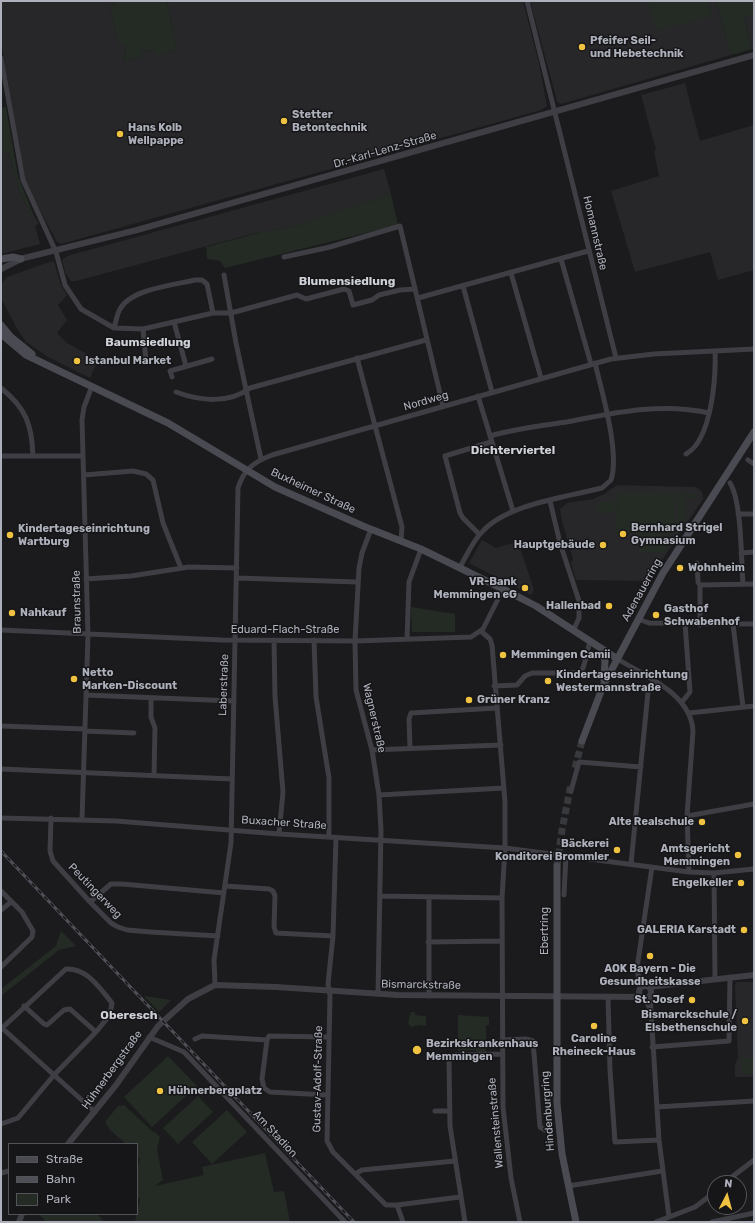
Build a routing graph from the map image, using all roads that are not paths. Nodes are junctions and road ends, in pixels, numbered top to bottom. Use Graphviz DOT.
graph roads {
  1 [pos="527,1"];
  2 [pos="754,55"];
  3 [pos="1,58"];
  4 [pos="555,112"];
  5 [pos="588,251"];
  6 [pos="56,252"];
  7 [pos="284,257"];
  8 [pos="1,259"];
  9 [pos="21,259"];
  10 [pos="561,259"];
  11 [pos="1,262"];
  12 [pos="1,269"];
  13 [pos="511,272"];
  14 [pos="224,274"];
  15 [pos="462,286"];
  16 [pos="415,289"];
  17 [pos="418,298"];
  18 [pos="213,313"];
  19 [pos="231,313"];
  20 [pos="174,322"];
  21 [pos="1,325"];
  22 [pos="114,328"];
  23 [pos="143,329"];
  24 [pos="1,334"];
  25 [pos="426,340"];
  26 [pos="754,349"];
  27 [pos="715,351"];
  28 [pos="357,358"];
  29 [pos="616,358"];
  30 [pos="212,359"];
  31 [pos="146,360"];
  32 [pos="47,364"];
  33 [pos="593,364"];
  34 [pos="186,366"];
  35 [pos="172,377"];
  36 [pos="541,378"];
  37 [pos="92,386"];
  38 [pos="1,388"];
  39 [pos="246,391"];
  40 [pos="176,392"];
  41 [pos="492,392"];
  42 [pos="478,396"];
  43 [pos="443,406"];
  44 [pos="709,413"];
  45 [pos="608,414"];
  46 [pos="375,426"];
  47 [pos="754,432"];
  48 [pos="490,436"];
  49 [pos="491,442"];
  50 [pos="686,454"];
  51 [pos="1,456"];
  52 [pos="33,456"];
  53 [pos="83,456"];
  54 [pos="261,459"];
  55 [pos="748,460"];
  56 [pos="754,464"];
  57 [pos="246,470"];
  58 [pos="84,475"];
  59 [pos="730,483"];
  60 [pos="550,501"];
  61 [pos="513,510"];
  62 [pos="738,514"];
  63 [pos="754,514"];
  64 [pos="371,529"];
  65 [pos="480,534"];
  66 [pos="401,541"];
  67 [pos="421,549"];
  68 [pos="754,552"];
  69 [pos="741,553"];
  70 [pos="697,563"];
  71 [pos="460,567"];
  72 [pos="181,568"];
  73 [pos="237,568"];
  74 [pos="237,578"];
  75 [pos="86,579"];
  76 [pos="358,582"];
  77 [pos="743,584"];
  78 [pos="754,584"];
  79 [pos="700,585"];
  80 [pos="503,589"];
  81 [pos="638,618"];
  82 [pos="685,623"];
  83 [pos="700,624"];
  84 [pos="733,624"];
  85 [pos="754,624"];
  86 [pos="574,629"];
  87 [pos="1,630"];
  88 [pos="482,632"];
  89 [pos="88,635"];
  90 [pos="407,639"];
  91 [pos="236,640"];
  92 [pos="274,640"];
  93 [pos="314,640"];
  94 [pos="355,641"];
  95 [pos="591,641"];
  96 [pos="601,648"];
  97 [pos="616,658"];
  98 [pos="653,681"];
  99 [pos="494,686"];
  100 [pos="602,686"];
  101 [pos="86,695"];
  102 [pos="151,698"];
  103 [pos="233,701"];
  104 [pos="682,702"];
  105 [pos="754,706"];
  106 [pos="743,707"];
  107 [pos="497,708"];
  108 [pos="689,713"];
  109 [pos="1,726"];
  110 [pos="85,730"];
  111 [pos="134,733"];
  112 [pos="582,741"];
  113 [pos="501,745"];
  114 [pos="410,748"];
  115 [pos="372,750"];
  116 [pos="641,767"];
  117 [pos="1,769"];
  118 [pos="83,773"];
  119 [pos="154,775"];
  120 [pos="232,779"];
  121 [pos="504,788"];
  122 [pos="571,791"];
  123 [pos="379,795"];
  124 [pos="754,804"];
  125 [pos="687,816"];
  126 [pos="1,818"];
  127 [pos="51,818"];
  128 [pos="82,819"];
  129 [pos="232,829"];
  130 [pos="279,834"];
  131 [pos="329,837"];
  132 [pos="336,837"];
  133 [pos="382,840"];
  134 [pos="505,848"];
  135 [pos="566,855"];
  136 [pos="631,864"];
  137 [pos="557,866"];
  138 [pos="652,867"];
  139 [pos="754,870"];
  140 [pos="689,872"];
  141 [pos="714,873"];
  142 [pos="226,886"];
  143 [pos="1,891"];
  144 [pos="224,892"];
  145 [pos="564,895"];
  146 [pos="380,896"];
  147 [pos="429,898"];
  148 [pos="502,898"];
  149 [pos="12,902"];
  150 [pos="90,902"];
  151 [pos="1,910"];
  152 [pos="218,936"];
  153 [pos="332,936"];
  154 [pos="502,941"];
  155 [pos="428,942"];
  156 [pos="1,967"];
  157 [pos="754,975"];
  158 [pos="730,977"];
  159 [pos="715,979"];
  160 [pos="215,985"];
  161 [pos="329,991"];
  162 [pos="645,992"];
  163 [pos="378,994"];
  164 [pos="429,996"];
  165 [pos="502,997"];
  166 [pos="557,997"];
  167 [pos="608,997"];
  168 [pos="24,1006"];
  169 [pos="1,1028"];
  170 [pos="96,1032"];
  171 [pos="149,1037"];
  172 [pos="328,1037"];
  173 [pos="195,1039"];
  174 [pos="266,1040"];
  175 [pos="502,1040"];
  176 [pos="652,1047"];
  177 [pos="501,1054"];
  178 [pos="54,1075"];
  179 [pos="327,1095"];
  180 [pos="754,1101"];
  181 [pos="657,1107"];
  182 [pos="435,1111"];
  183 [pos="449,1111"];
  184 [pos="95,1112"];
  185 [pos="1,1124"];
  186 [pos="545,1130"];
  187 [pos="659,1140"];
  188 [pos="69,1143"];
  189 [pos="754,1160"];
  190 [pos="455,1161"];
  191 [pos="662,1171"];
  192 [pos="355,1174"];
  193 [pos="734,1175"];
  194 [pos="568,1186"];
  195 [pos="460,1197"];
  196 [pos="707,1197"];
  197 [pos="397,1205"];
  198 [pos="754,1213"];
  199 [pos="669,1217"];
  200 [pos="662,1221"];
  201 [pos="345,1222"];
  202 [pos="403,1222"];
  203 [pos="465,1222"];
  204 [pos="520,1222"];
  205 [pos="576,1222"];
  206 [pos="656,1222"];
  207 [pos="712,1222"];
  1 -- 4 [label="street, Homannstraße"];
  2 -- 4 [label="street, Dr.-Karl-Lenz-Straße"];
  3 -- 6 [label="street"];
  4 -- 5 [label="street, Homannstraße"];
  4 -- 6 [label="street, Dr.-Karl-Lenz-Straße"];
  5 -- 10 [label="street"];
  5 -- 29 [label="street, Homannstraße"];
  6 -- 9 [label="street, Dr.-Karl-Lenz-Straße"];
  6 -- 22 [label="street"];
  7 -- 16 [label="street"];
  8 -- 9 [label="main road"];
  9 -- 11 [label="street, Dr.-Karl-Lenz-Straße"];
  9 -- 12 [label="street, Dr.-Karl-Lenz-Straße"];
  10 -- 13 [label="street"];
  10 -- 33 [label="street"];
  13 -- 15 [label="street"];
  13 -- 36 [label="street"];
  14 -- 19 [label="street"];
  15 -- 17 [label="street"];
  15 -- 41 [label="street"];
  16 -- 17 [label="street"];
  16 -- 19 [label="street"];
  17 -- 25 [label="street"];
  18 -- 19 [label="street"];
  18 -- 20 [label="street"];
  18 -- 22 [label="street"];
  19 -- 39 [label="street"];
  20 -- 23 [label="street"];
  20 -- 34 [label="street"];
  21 -- 32 [label="main road, Buxheimer Straße"];
  22 -- 23 [label="street"];
  23 -- 31 [label="street"];
  24 -- 32 [label="main road, Buxheimer Straße"];
  25 -- 28 [label="street"];
  25 -- 43 [label="street"];
  26 -- 27 [label="street, Nordweg"];
  27 -- 29 [label="street, Nordweg"];
  27 -- 44 [label="street"];
  28 -- 39 [label="street"];
  28 -- 46 [label="street"];
  29 -- 33 [label="street, Nordweg"];
  30 -- 34 [label="street"];
  32 -- 37 [label="main road, Buxheimer Straße"];
  33 -- 36 [label="street, Nordweg"];
  33 -- 45 [label="street"];
  34 -- 35 [label="street"];
  36 -- 41 [label="street, Nordweg"];
  37 -- 53 [label="street, Braunstraße"];
  37 -- 57 [label="main road, Buxheimer Straße"];
  38 -- 52 [label="street"];
  39 -- 40 [label="street"];
  39 -- 54 [label="street"];
  41 -- 42 [label="street, Nordweg"];
  42 -- 43 [label="street, Nordweg"];
  42 -- 48 [label="street"];
  43 -- 46 [label="street, Nordweg"];
  44 -- 45 [label="street"];
  44 -- 50 [label="street"];
  45 -- 48 [label="street"];
  45 -- 60 [label="street"];
  46 -- 54 [label="street, Nordweg"];
  46 -- 66 [label="street"];
  47 -- 81 [label="main road, Adenauerring"];
  48 -- 49 [label="street"];
  49 -- 61 [label="street"];
  49 -- 65 [label="street"];
  51 -- 52 [label="street"];
  52 -- 53 [label="street"];
  53 -- 58 [label="street, Braunstraße"];
  54 -- 57 [label="street, Nordweg"];
  55 -- 56 [label="street"];
  57 -- 64 [label="main road, Buxheimer Straße"];
  57 -- 73 [label="street, Laberstraße"];
  58 -- 72 [label="street"];
  58 -- 75 [label="street, Braunstraße"];
  59 -- 62 [label="street"];
  60 -- 61 [label="street"];
  60 -- 86 [label="street"];
  61 -- 65 [label="street"];
  62 -- 63 [label="street"];
  62 -- 69 [label="street"];
  64 -- 66 [label="main road, Buxheimer Straße"];
  64 -- 76 [label="street, Wagnerstraße"];
  65 -- 71 [label="street"];
  66 -- 67 [label="main road, Buxheimer Straße"];
  67 -- 71 [label="main road, Buxheimer Straße"];
  67 -- 90 [label="street"];
  68 -- 69 [label="street"];
  69 -- 77 [label="street"];
  70 -- 79 [label="street"];
  71 -- 80 [label="main road, Buxheimer Straße"];
  72 -- 73 [label="street"];
  72 -- 75 [label="street"];
  73 -- 74 [label="street, Laberstraße"];
  74 -- 76 [label="street"];
  74 -- 91 [label="street, Laberstraße"];
  75 -- 89 [label="street, Braunstraße"];
  76 -- 94 [label="street, Wagnerstraße"];
  77 -- 78 [label="street"];
  77 -- 79 [label="street"];
  79 -- 83 [label="street"];
  80 -- 86 [label="main road, Buxheimer Straße"];
  80 -- 88 [label="street"];
  81 -- 82 [label="street"];
  81 -- 97 [label="main road, Adenauerring"];
  82 -- 83 [label="street"];
  82 -- 104 [label="street"];
  83 -- 84 [label="street"];
  84 -- 85 [label="street"];
  84 -- 106 [label="street"];
  86 -- 95 [label="main road, Buxheimer Straße"];
  87 -- 89 [label="street, Eduard-Flach-Straße"];
  88 -- 90 [label="street, Eduard-Flach-Straße"];
  88 -- 99 [label="street, Wallensteinstraße"];
  89 -- 91 [label="street, Eduard-Flach-Straße"];
  89 -- 101 [label="street, Braunstraße"];
  90 -- 94 [label="street, Eduard-Flach-Straße"];
  91 -- 92 [label="street, Eduard-Flach-Straße"];
  91 -- 103 [label="street, Laberstraße"];
  92 -- 93 [label="street, Eduard-Flach-Straße"];
  92 -- 130 [label="street"];
  93 -- 94 [label="street, Eduard-Flach-Straße"];
  93 -- 131 [label="street"];
  94 -- 115 [label="street, Wagnerstraße"];
  95 -- 96 [label="main road, Buxheimer Straße"];
  95 -- 99 [label="street"];
  96 -- 97 [label="main road, Buxheimer Straße"];
  96 -- 100 [label="main road"];
  97 -- 98 [label="street"];
  97 -- 100 [label="main road"];
  98 -- 104 [label="street"];
  98 -- 116 [label="street"];
  99 -- 107 [label="street, Wallensteinstraße"];
  100 -- 112 [label="main road"];
  101 -- 102 [label="street"];
  101 -- 110 [label="street, Braunstraße"];
  102 -- 103 [label="street"];
  102 -- 119 [label="street"];
  103 -- 120 [label="street, Laberstraße"];
  104 -- 108 [label="street"];
  105 -- 106 [label="street"];
  106 -- 108 [label="street"];
  107 -- 113 [label="street, Wallensteinstraße"];
  107 -- 114 [label="street"];
  108 -- 125 [label="street"];
  109 -- 110 [label="street"];
  110 -- 111 [label="street"];
  110 -- 118 [label="street, Braunstraße"];
  113 -- 114 [label="street"];
  113 -- 121 [label="street, Wallensteinstraße"];
  114 -- 115 [label="street"];
  115 -- 123 [label="street, Wagnerstraße"];
  116 -- 122 [label="street"];
  116 -- 136 [label="street"];
  117 -- 118 [label="street"];
  118 -- 119 [label="street"];
  118 -- 128 [label="street, Braunstraße"];
  119 -- 120 [label="street"];
  120 -- 129 [label="street, Laberstraße"];
  121 -- 123 [label="street"];
  121 -- 134 [label="street, Wallensteinstraße"];
  123 -- 133 [label="street, Wagnerstraße"];
  124 -- 125 [label="street"];
  125 -- 140 [label="street"];
  126 -- 127 [label="street, Buxacher Straße"];
  127 -- 128 [label="street, Buxacher Straße"];
  127 -- 150 [label="street, Peutingerweg"];
  128 -- 129 [label="street, Buxacher Straße"];
  129 -- 130 [label="street, Buxacher Straße"];
  129 -- 142 [label="street, Laberstraße"];
  130 -- 131 [label="street, Buxacher Straße"];
  131 -- 132 [label="street, Buxacher Straße"];
  132 -- 133 [label="street, Buxacher Straße"];
  132 -- 153 [label="street, Gustav-Adolf-Straße"];
  133 -- 134 [label="street, Buxacher Straße"];
  133 -- 146 [label="street, Wagnerstraße"];
  134 -- 135 [label="street, Buxacher Straße"];
  134 -- 148 [label="street, Wallensteinstraße"];
  135 -- 136 [label="street, Buxacher Straße"];
  135 -- 145 [label="street"];
  136 -- 138 [label="street, Buxacher Straße"];
  137 -- 166 [label="main road, Ebertring"];
  138 -- 140 [label="street, Buxacher Straße"];
  138 -- 162 [label="street"];
  139 -- 141 [label="street, Buxacher Straße"];
  140 -- 141 [label="street, Buxacher Straße"];
  141 -- 159 [label="street"];
  142 -- 144 [label="street, Laberstraße"];
  142 -- 153 [label="street"];
  143 -- 149 [label="street"];
  144 -- 150 [label="street"];
  144 -- 152 [label="street, Laberstraße"];
  146 -- 147 [label="street"];
  146 -- 163 [label="street, Wagnerstraße"];
  147 -- 148 [label="street"];
  147 -- 155 [label="street"];
  148 -- 154 [label="street, Wallensteinstraße"];
  149 -- 151 [label="street"];
  149 -- 156 [label="street"];
  150 -- 152 [label="street, Peutingerweg"];
  152 -- 160 [label="street, Laberstraße"];
  153 -- 161 [label="street, Gustav-Adolf-Straße"];
  154 -- 155 [label="street"];
  154 -- 165 [label="street, Wallensteinstraße"];
  155 -- 164 [label="street"];
  157 -- 158 [label="street"];
  158 -- 159 [label="street"];
  158 -- 176 [label="street"];
  159 -- 162 [label="street, Bismarckstraße"];
  160 -- 161 [label="street, Bismarckstraße"];
  160 -- 171 [label="street, Hühnerbergstraße"];
  161 -- 163 [label="street, Bismarckstraße"];
  161 -- 172 [label="street, Gustav-Adolf-Straße"];
  162 -- 167 [label="street, Bismarckstraße"];
  162 -- 176 [label="street"];
  163 -- 164 [label="street, Bismarckstraße"];
  164 -- 165 [label="street, Bismarckstraße"];
  165 -- 166 [label="street, Bismarckstraße"];
  165 -- 175 [label="street, Wallensteinstraße"];
  166 -- 167 [label="street, Bismarckstraße"];
  166 -- 194 [label="main road, Hindenburgring"];
  167 -- 187 [label="street"];
  168 -- 169 [label="street"];
  168 -- 170 [label="street"];
  168 -- 170 [label="street"];
  169 -- 178 [label="street"];
  170 -- 178 [label="street"];
  171 -- 184 [label="street, Hühnerbergstraße"];
  171 -- 201 [label="street, Am Stadion"];
  172 -- 174 [label="street"];
  172 -- 179 [label="street, Gustav-Adolf-Straße"];
  173 -- 174 [label="street"];
  174 -- 179 [label="street"];
  175 -- 177 [label="street, Wallensteinstraße"];
  175 -- 186 [label="street"];
  176 -- 181 [label="street"];
  177 -- 183 [label="street"];
  177 -- 204 [label="street, Wallensteinstraße"];
  178 -- 184 [label="street"];
  178 -- 185 [label="street"];
  179 -- 192 [label="street, Gustav-Adolf-Straße"];
  180 -- 181 [label="street"];
  181 -- 187 [label="street"];
  182 -- 183 [label="street"];
  183 -- 190 [label="street"];
  184 -- 188 [label="street, Hühnerbergstraße"];
  187 -- 191 [label="street"];
  189 -- 193 [label="street"];
  190 -- 192 [label="street"];
  190 -- 195 [label="street"];
  191 -- 194 [label="street"];
  191 -- 199 [label="street"];
  192 -- 197 [label="street, Gustav-Adolf-Straße"];
  194 -- 205 [label="main road, Hindenburgring"];
  195 -- 197 [label="street"];
  195 -- 203 [label="street"];
  196 -- 199 [label="street"];
  197 -- 202 [label="street"];
  198 -- 207 [label="street"];
  199 -- 200 [label="street"];
  200 -- 206 [label="street"];
}
